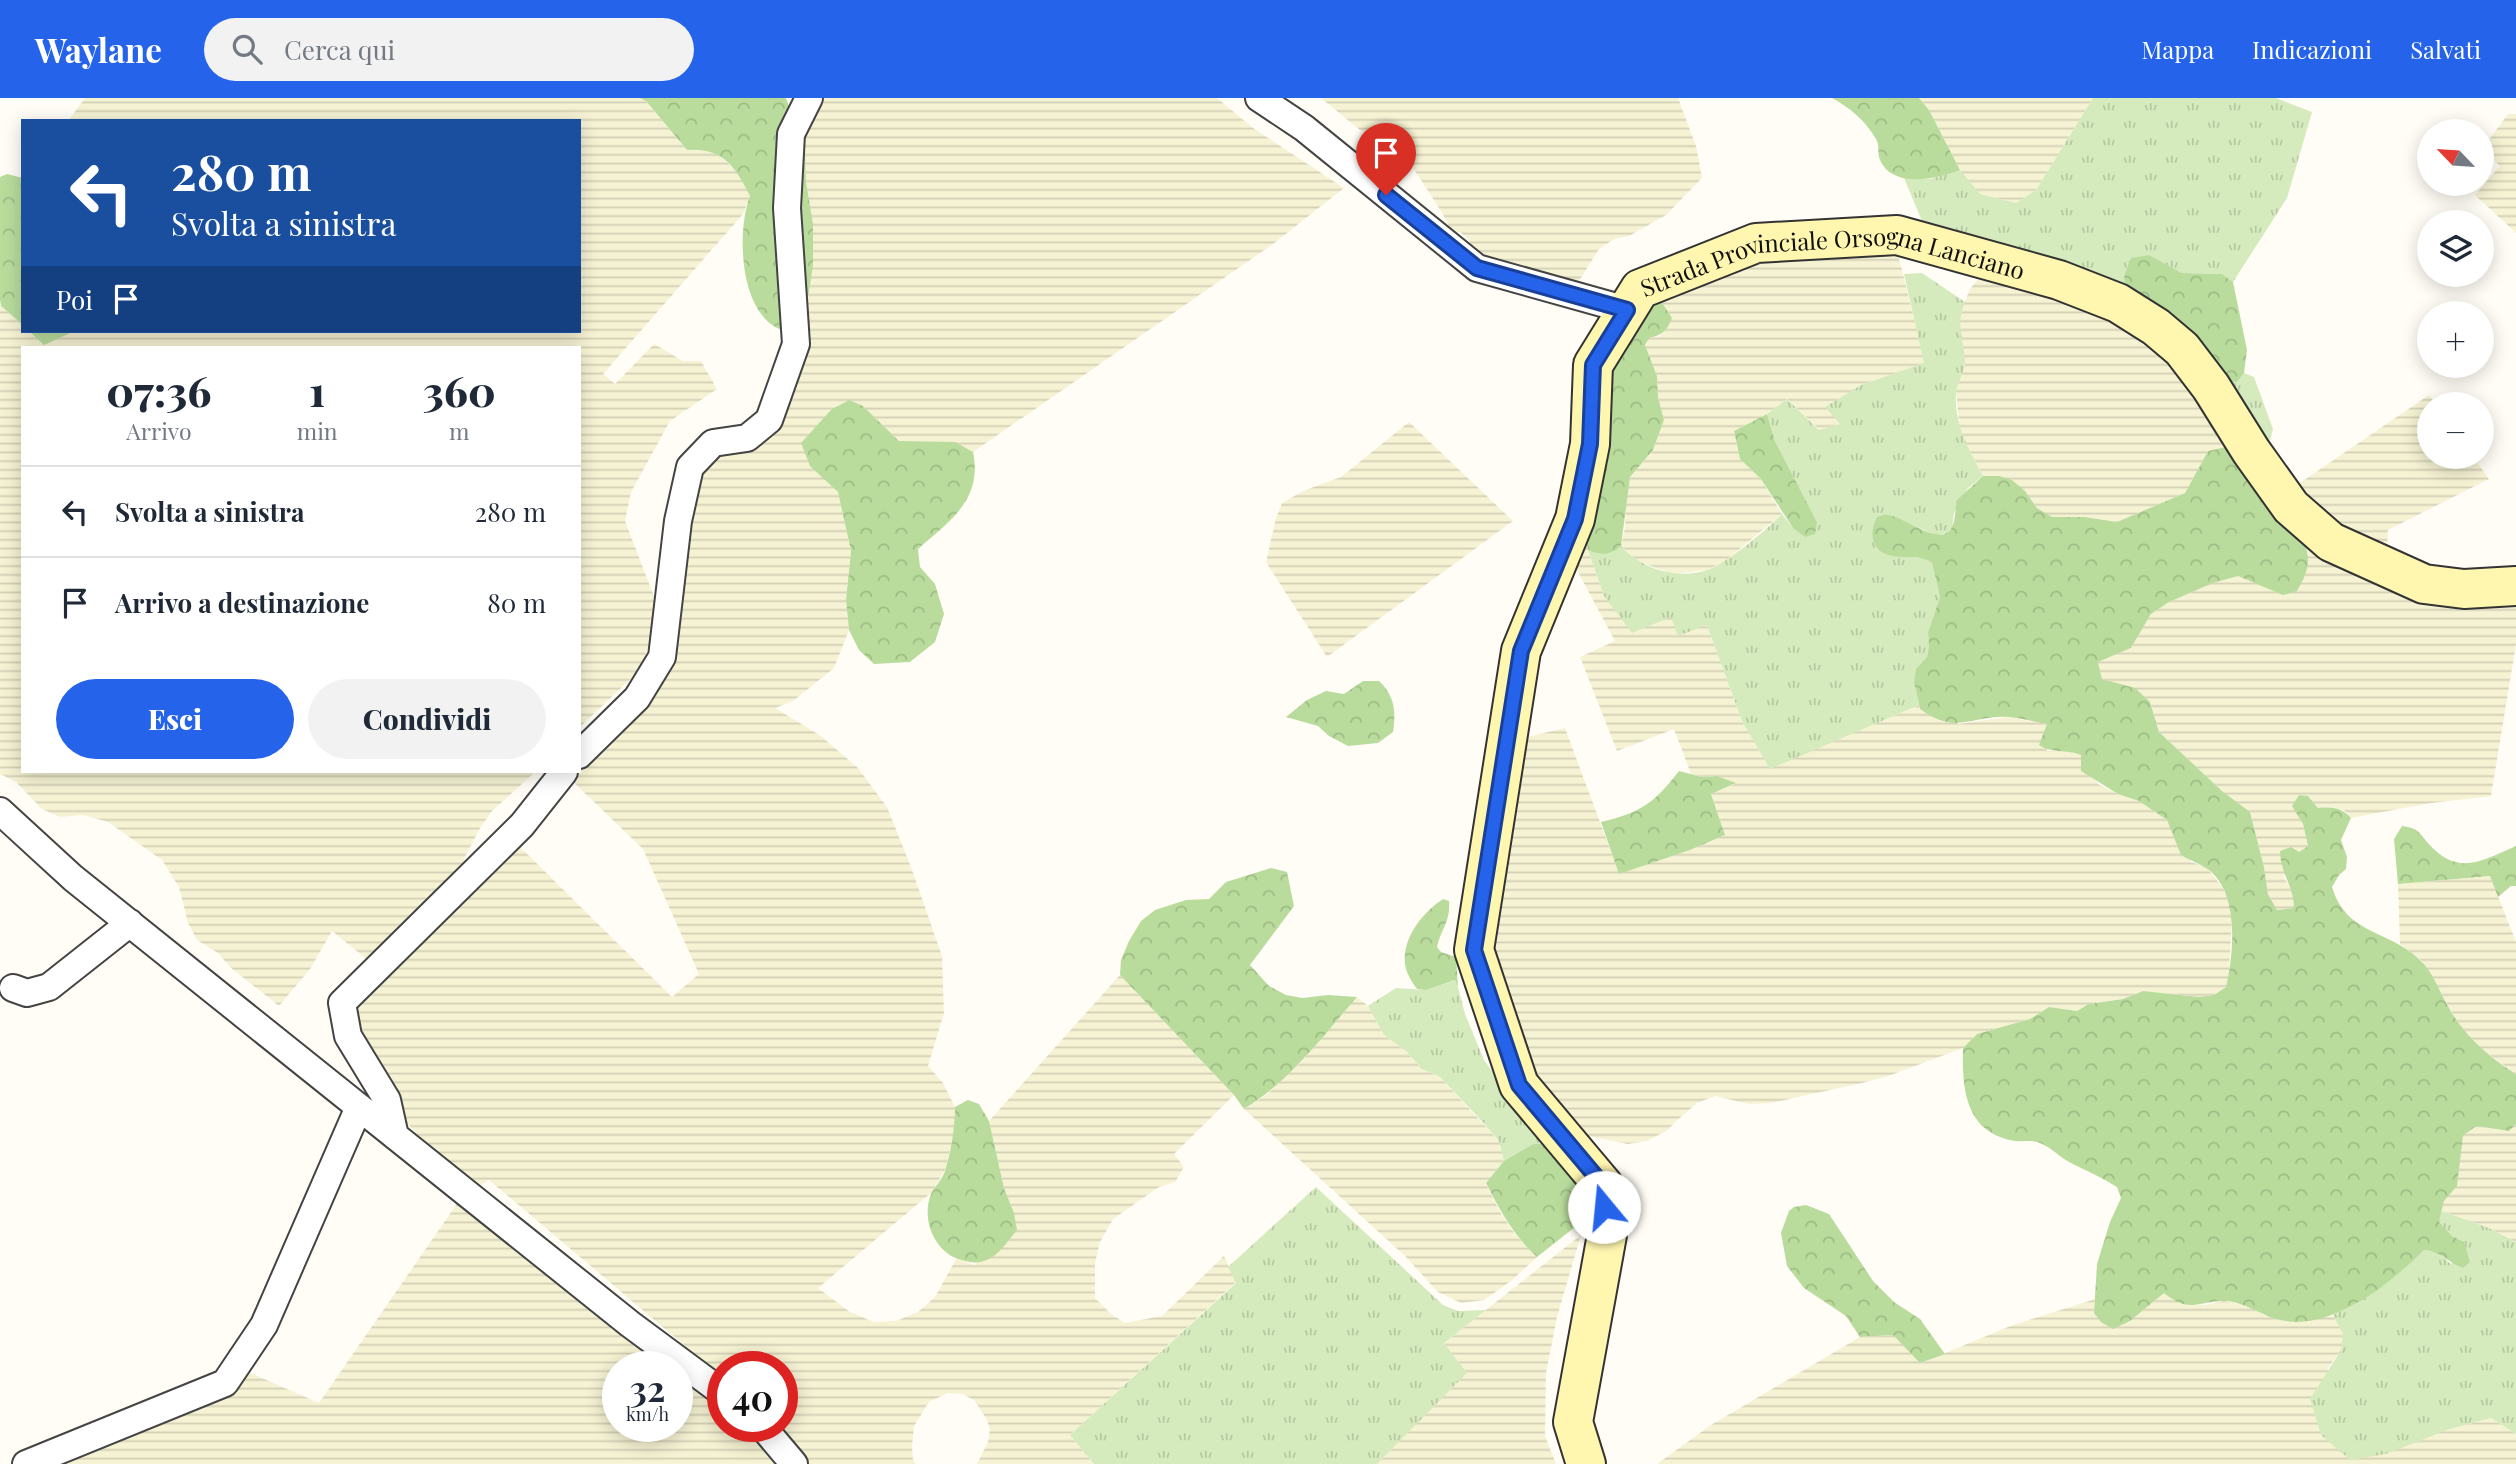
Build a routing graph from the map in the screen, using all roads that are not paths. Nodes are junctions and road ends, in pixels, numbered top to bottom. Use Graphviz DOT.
graph roads {
  1 [pos="809,98"];
  2 [pos="1259,98"];
  3 [pos="1627,310"];
  4 [pos="2516,586"];
  5 [pos="581,753"];
  6 [pos="563,773"];
  7 [pos="0,811"];
  8 [pos="130,923"];
  9 [pos="13,988"];
  10 [pos="359,1107"];
  11 [pos="395,1136"];
  12 [pos="707,1381"];
  13 [pos="775,1442"];
  14 [pos="26,1464"];
  15 [pos="794,1464"];
  16 [pos="1586,1464"];
  1 -- 5 [label="street"];
  2 -- 3 [label="street"];
  3 -- 4 [label="street, Strada Provinciale Orsogna Lanciano"];
  3 -- 16 [label="street, Strada Provinciale Orsogna Lanciano"];
  6 -- 11 [label="street"];
  7 -- 8 [label="street"];
  8 -- 9 [label="street"];
  8 -- 10 [label="street"];
  10 -- 11 [label="street"];
  10 -- 14 [label="street"];
  11 -- 12 [label="street"];
  13 -- 15 [label="street"];
}
